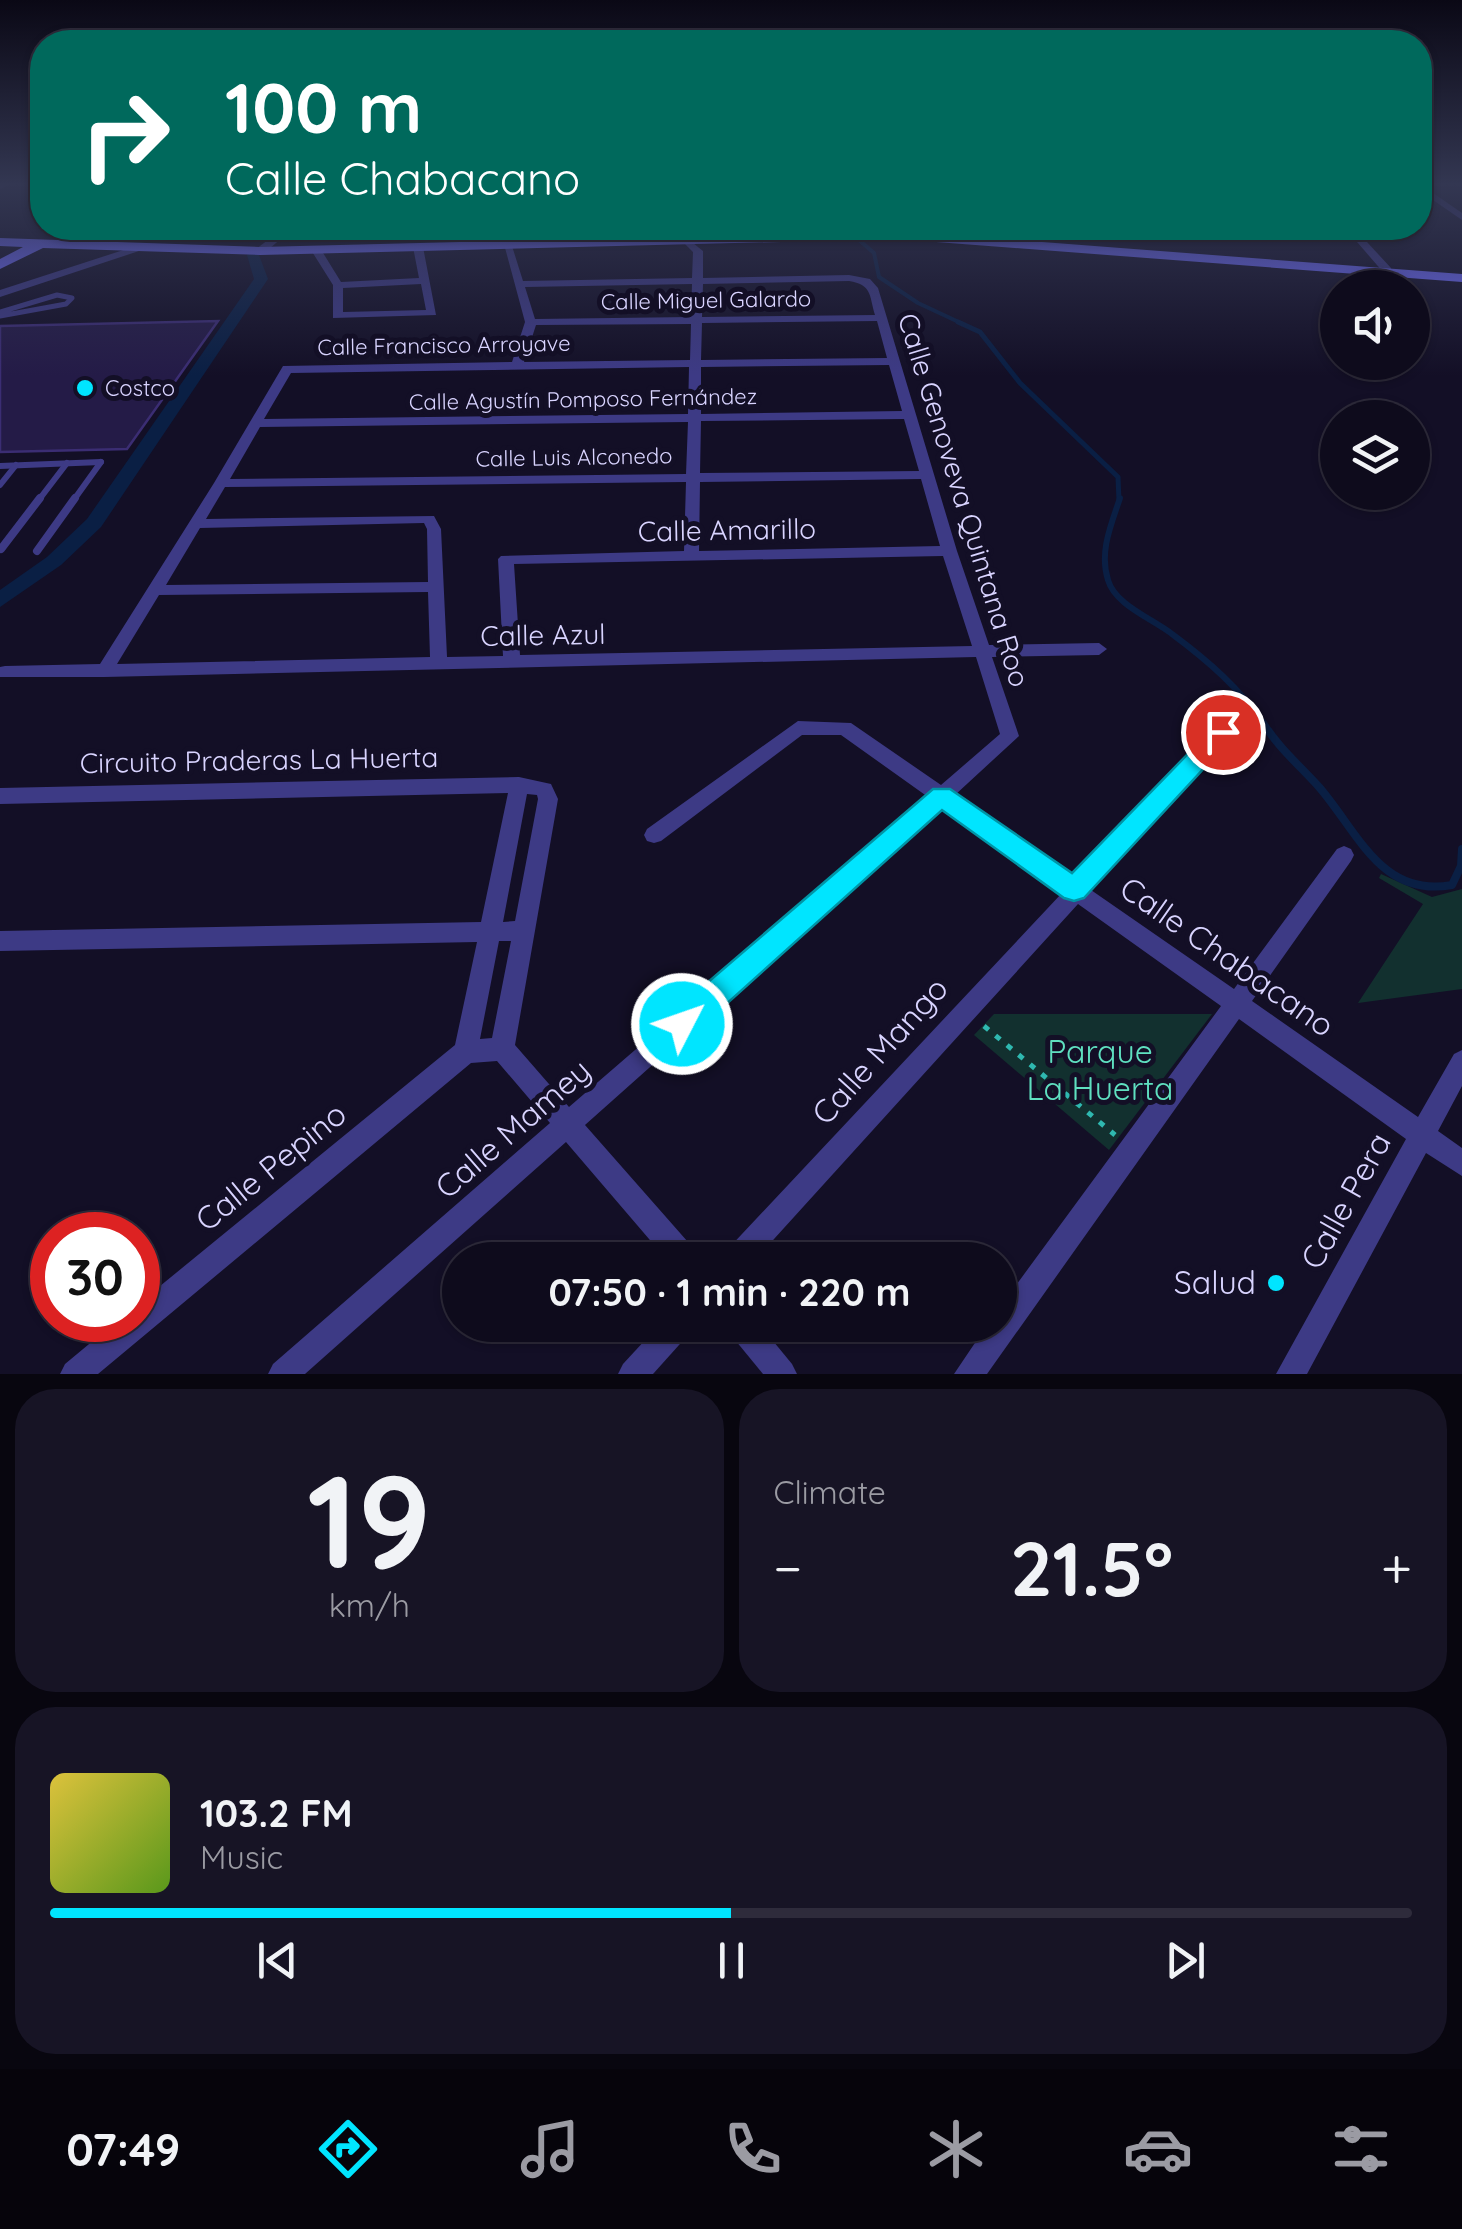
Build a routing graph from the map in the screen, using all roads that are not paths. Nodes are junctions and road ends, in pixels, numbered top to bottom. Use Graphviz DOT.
graph roads {
  1 [pos="32,248"];
  2 [pos="139,248"];
  3 [pos="175,248"];
  4 [pos="264,248"];
  5 [pos="380,248"];
  6 [pos="418,248"];
  7 [pos="508,248"];
  8 [pos="693,248"];
  9 [pos="1113,248"];
  10 [pos="1367,248"];
  11 [pos="316,250"];
  12 [pos="260,251"];
  13 [pos="0,265"];
  14 [pos="1387,270"];
  15 [pos="1430,275"];
  16 [pos="1462,278"];
  17 [pos="698,280"];
  18 [pos="426,281"];
  19 [pos="519,284"];
  20 [pos="338,285"];
  21 [pos="0,294"];
  22 [pos="1,310"];
  23 [pos="882,318"];
  24 [pos="696,320"];
  25 [pos="531,322"];
  26 [pos="894,361"];
  27 [pos="696,364"];
  28 [pos="517,366"];
  29 [pos="910,415"];
  30 [pos="694,418"];
  31 [pos="256,423"];
  32 [pos="67,464"];
  33 [pos="16,465"];
  34 [pos="0,466"];
  35 [pos="928,475"];
  36 [pos="693,478"];
  37 [pos="221,483"];
  38 [pos="0,484"];
  39 [pos="196,524"];
  40 [pos="1,549"];
  41 [pos="37,550"];
  42 [pos="950,551"];
  43 [pos="691,556"];
  44 [pos="436,587"];
  45 [pos="153,590"];
  46 [pos="1099,649"];
  47 [pos="984,654"];
  48 [pos="512,663"];
  49 [pos="439,664"];
  50 [pos="104,671"];
  51 [pos="5,672"];
  52 [pos="1223,732"];
  53 [pos="1010,736"];
  54 [pos="519,785"];
  55 [pos="0,796"];
  56 [pos="942,796"];
  57 [pos="654,835"];
  58 [pos="1344,855"];
  59 [pos="1074,890"];
  60 [pos="489,929"];
  61 [pos="522,930"];
  62 [pos="0,941"];
  63 [pos="1237,1004"];
  64 [pos="502,1049"];
  65 [pos="466,1052"];
  66 [pos="1462,1062"];
  67 [pos="567,1125"];
  68 [pos="1422,1135"];
  69 [pos="1462,1163"];
  70 [pos="670,1242"];
  71 [pos="753,1242"];
  72 [pos="662,1342"];
  73 [pos="755,1342"];
  74 [pos="75,1374"];
  75 [pos="284,1374"];
  76 [pos="633,1374"];
  77 [pos="782,1374"];
  78 [pos="969,1374"];
  79 [pos="1292,1374"];
  1 -- 13 [label="street"];
  2 -- 21 [label="street"];
  3 -- 12 [label="street"];
  4 -- 12 [label="street"];
  5 -- 11 [label="street"];
  6 -- 18 [label="street"];
  7 -- 19 [label="street"];
  8 -- 17 [label="street"];
  9 -- 14 [label="street"];
  10 -- 14 [label="street"];
  11 -- 12 [label="street"];
  11 -- 20 [label="street"];
  15 -- 16 [label="street"];
  17 -- 19 [label="street"];
  17 -- 23 [label="street, Calle Genoveva Quintana Roo"];
  17 -- 24 [label="street"];
  18 -- 20 [label="street"];
  18 -- 20 [label="street"];
  19 -- 25 [label="street"];
  22 -- 22 [label="lane"];
  23 -- 24 [label="street, Calle Miguel Galardo"];
  23 -- 26 [label="street, Calle Genoveva Quintana Roo"];
  24 -- 25 [label="street, Calle Miguel Galardo"];
  24 -- 27 [label="street"];
  25 -- 28 [label="street"];
  26 -- 27 [label="street, Calle Francisco Arroyave"];
  26 -- 29 [label="street, Calle Genoveva Quintana Roo"];
  27 -- 28 [label="street, Calle Francisco Arroyave"];
  27 -- 30 [label="street"];
  28 -- 31 [label="street, Calle Francisco Arroyave"];
  29 -- 30 [label="street, Calle Agustín Pomposo Fernández"];
  29 -- 35 [label="street, Calle Genoveva Quintana Roo"];
  30 -- 31 [label="street, Calle Agustín Pomposo Fernández"];
  30 -- 36 [label="street"];
  31 -- 37 [label="street, Calle Francisco Arroyave"];
  32 -- 33 [label="lane"];
  32 -- 40 [label="lane"];
  32 -- 41 [label="lane"];
  33 -- 34 [label="lane"];
  33 -- 38 [label="lane"];
  35 -- 36 [label="street, Calle Luis Alconedo"];
  35 -- 42 [label="street, Calle Genoveva Quintana Roo"];
  36 -- 37 [label="street, Calle Luis Alconedo"];
  36 -- 43 [label="street"];
  37 -- 39 [label="street, Calle Francisco Arroyave"];
  39 -- 44 [label="street"];
  39 -- 45 [label="street, Calle Francisco Arroyave"];
  42 -- 43 [label="street, Calle Amarillo"];
  42 -- 47 [label="street, Calle Genoveva Quintana Roo"];
  43 -- 48 [label="street, Calle Amarillo"];
  44 -- 45 [label="street"];
  44 -- 49 [label="street"];
  45 -- 50 [label="street, Calle Francisco Arroyave"];
  46 -- 47 [label="street, Calle Azul"];
  47 -- 48 [label="street, Calle Azul"];
  47 -- 53 [label="street, Calle Genoveva Quintana Roo"];
  48 -- 49 [label="street, Calle Azul"];
  49 -- 50 [label="street, Calle Azul"];
  50 -- 51 [label="street, Calle Azul"];
  52 -- 59 [label="street, Calle Mango"];
  53 -- 56 [label="street, Calle Mamey"];
  54 -- 55 [label="street, Circuito Praderas La Huerta"];
  54 -- 60 [label="street"];
  54 -- 61 [label="street"];
  56 -- 57 [label="street, Calle Chabacano"];
  56 -- 59 [label="street, Calle Chabacano"];
  56 -- 67 [label="street, Calle Mamey"];
  58 -- 63 [label="street"];
  59 -- 63 [label="street, Calle Chabacano"];
  59 -- 71 [label="street, Calle Mango"];
  60 -- 61 [label="street"];
  60 -- 62 [label="street"];
  60 -- 65 [label="street"];
  61 -- 64 [label="street"];
  63 -- 68 [label="street, Calle Chabacano"];
  63 -- 78 [label="street"];
  64 -- 65 [label="street"];
  64 -- 67 [label="street"];
  65 -- 74 [label="street, Calle Pepino"];
  66 -- 68 [label="street, Calle Pera"];
  67 -- 70 [label="street"];
  67 -- 75 [label="street, Calle Mamey"];
  68 -- 69 [label="street, Calle Chabacano"];
  68 -- 79 [label="street, Calle Pera"];
  72 -- 76 [label="street"];
  73 -- 77 [label="street"];
}
